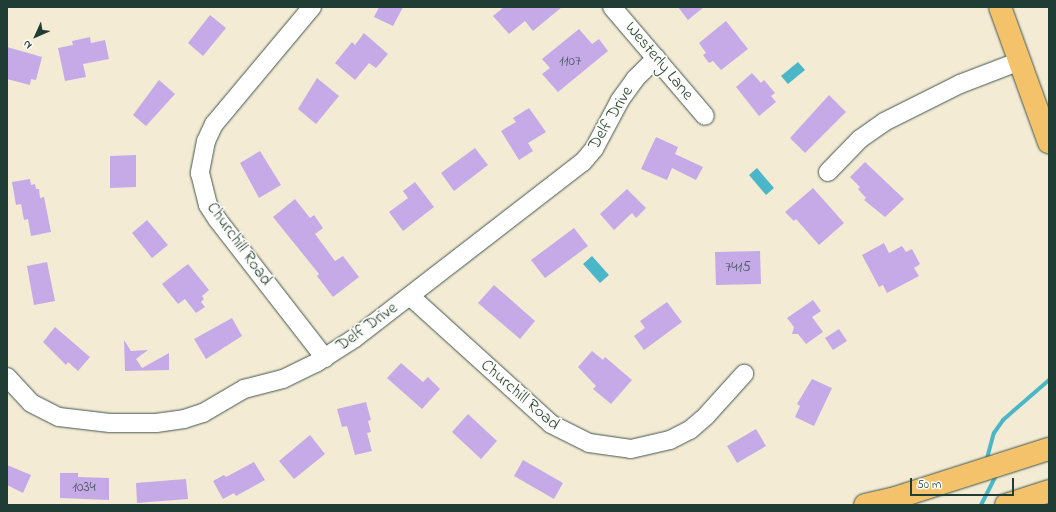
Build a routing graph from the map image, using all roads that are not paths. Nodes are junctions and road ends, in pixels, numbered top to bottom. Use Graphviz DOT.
graph roads {
  1 [pos="312,7"];
  2 [pos="612,7"];
  3 [pos="1000,7"];
  4 [pos="656,58"];
  5 [pos="1020,61"];
  6 [pos="705,116"];
  7 [pos="1049,142"];
  8 [pos="828,172"];
  9 [pos="410,296"];
  10 [pos="325,358"];
  11 [pos="744,374"];
  12 [pos="7,377"];
  13 [pos="1049,449"];
  14 [pos="1046,492"];
  15 [pos="865,505"];
  16 [pos="1006,505"];
  1 -- 10 [label="street, Churchill Road"];
  2 -- 4 [label="street, Westerly Lane"];
  3 -- 5 [label="main road"];
  4 -- 6 [label="street, Westerly Lane"];
  4 -- 9 [label="street, Delf Drive"];
  5 -- 7 [label="main road"];
  5 -- 8 [label="street"];
  9 -- 10 [label="street, Delf Drive"];
  9 -- 11 [label="street, Churchill Road"];
  10 -- 12 [label="street, Delf Drive"];
  13 -- 15 [label="main road"];
  14 -- 16 [label="main road"];
}
